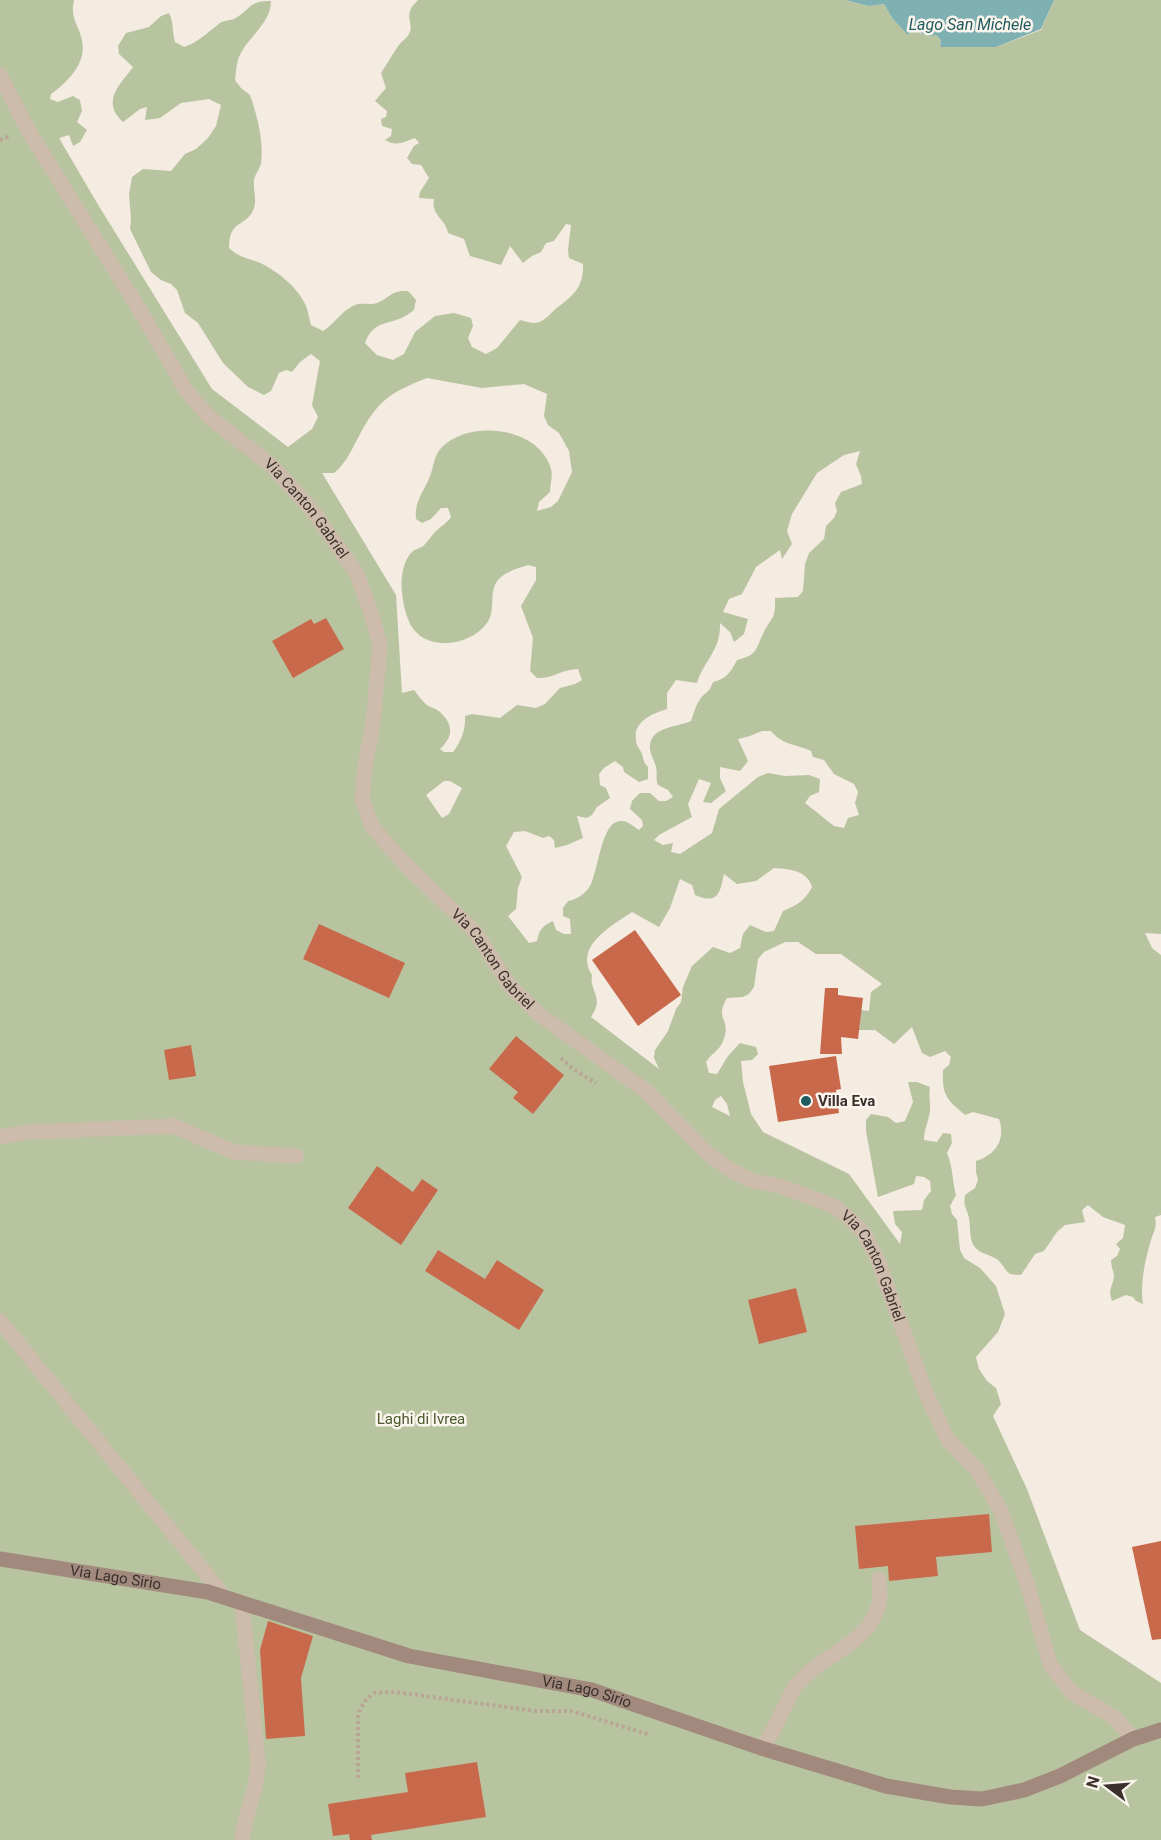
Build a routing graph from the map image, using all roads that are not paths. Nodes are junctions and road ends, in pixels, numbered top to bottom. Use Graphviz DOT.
graph roads {
  1 [pos="0,75"];
  2 [pos="0,1137"];
  3 [pos="296,1156"];
  4 [pos="0,1321"];
  5 [pos="0,1559"];
  6 [pos="879,1579"];
  7 [pos="214,1591"];
  8 [pos="242,1602"];
  9 [pos="1161,1730"];
  10 [pos="1133,1739"];
  11 [pos="761,1748"];
  12 [pos="242,1840"];
  1 -- 10 [label="street, Via Canton Gabriel"];
  2 -- 3 [label="street"];
  4 -- 7 [label="street"];
  5 -- 7 [label="main road, Via Lago Sirio"];
  6 -- 11 [label="street"];
  7 -- 8 [label="main road, Via Lago Sirio"];
  8 -- 11 [label="main road, Via Lago Sirio"];
  8 -- 12 [label="street"];
  9 -- 10 [label="main road, Via Lago Sirio"];
  10 -- 11 [label="main road, Via Lago Sirio"];
}
